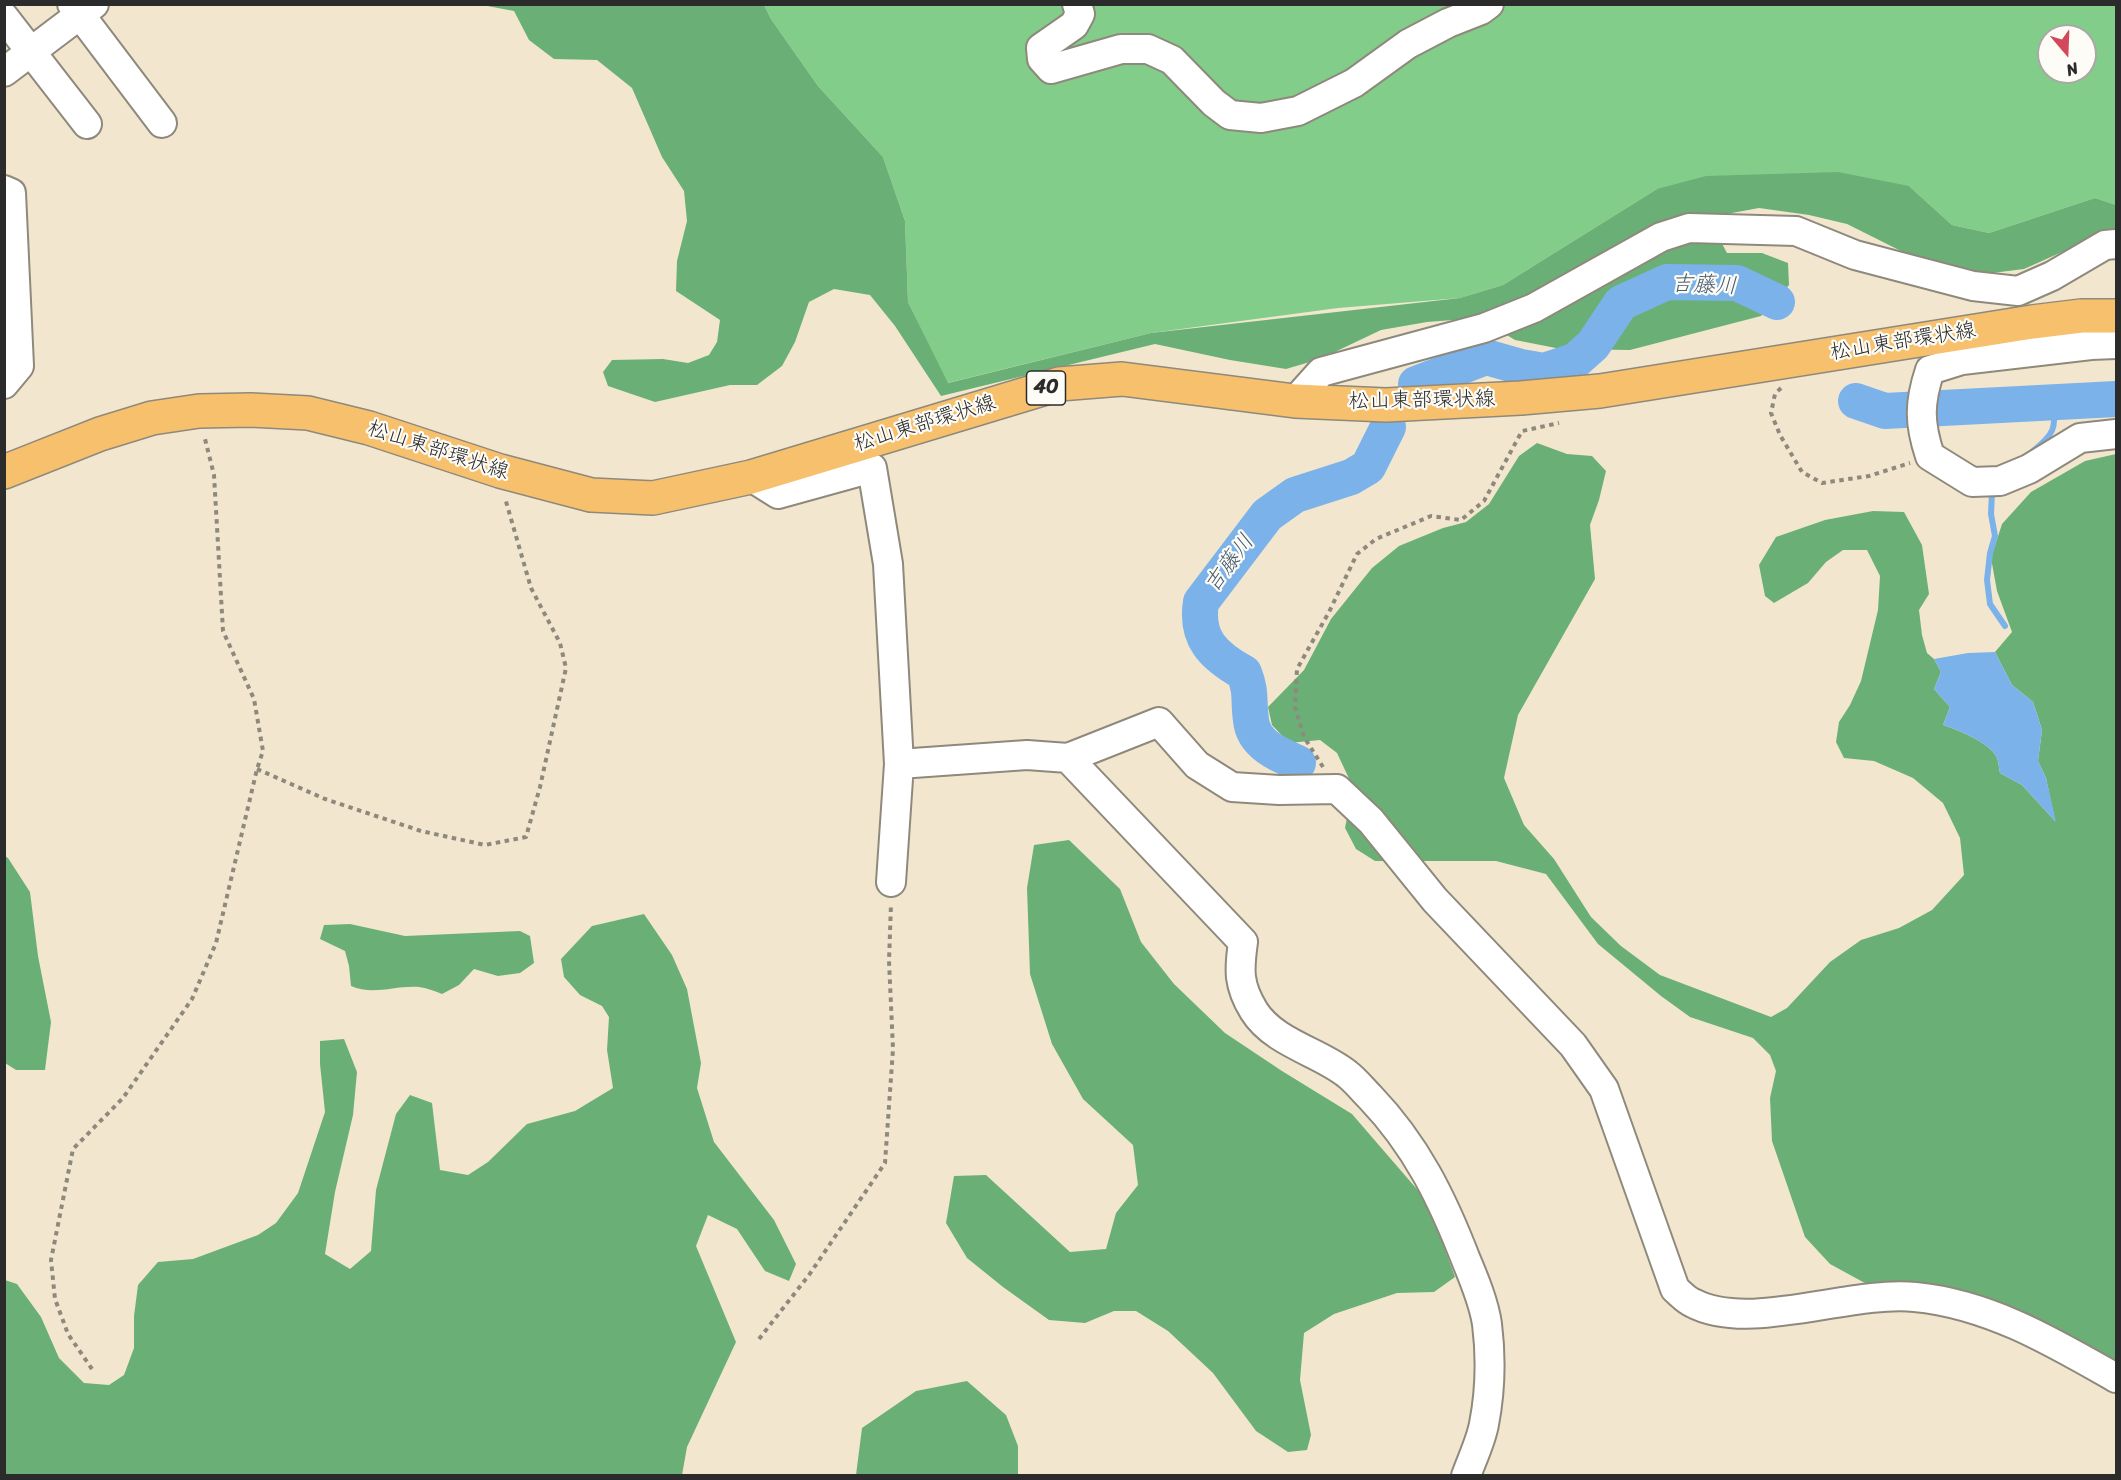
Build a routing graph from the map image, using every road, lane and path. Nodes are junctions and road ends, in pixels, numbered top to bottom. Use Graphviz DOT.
graph roads {
  1 [pos="1077,4"];
  2 [pos="1490,4"];
  3 [pos="82,8"];
  4 [pos="4,17"];
  5 [pos="31,52"];
  6 [pos="4,72"];
  7 [pos="162,123"];
  8 [pos="87,124"];
  9 [pos="4,190"];
  10 [pos="2116,244"];
  11 [pos="2116,316"];
  12 [pos="11,334"];
  13 [pos="2116,345"];
  14 [pos="4,384"];
  15 [pos="1775,394"];
  16 [pos="1295,400"];
  17 [pos="199,411"];
  18 [pos="1568,421"];
  19 [pos="2116,434"];
  20 [pos="1930,456"];
  21 [pos="500,471"];
  22 [pos="4,472"];
  23 [pos="751,477"];
  24 [pos="1068,758"];
  25 [pos="899,764"];
  26 [pos="256,769"];
  27 [pos="1337,789"];
  28 [pos="891,882"];
  29 [pos="759,1339"];
  30 [pos="92,1369"];
  31 [pos="2116,1378"];
  32 [pos="1466,1476"];
  1 -- 2 [label="street"];
  3 -- 5 [label="street"];
  3 -- 7 [label="street"];
  4 -- 5 [label="street"];
  5 -- 6 [label="street"];
  5 -- 8 [label="street"];
  9 -- 12 [label="street"];
  10 -- 16 [label="street"];
  11 -- 16 [label="main road, 松山東部環状線 / 40"];
  12 -- 14 [label="street"];
  13 -- 20 [label="street"];
  15 -- 20 [label="path"];
  16 -- 23 [label="main road, 松山東部環状線 / 40"];
  17 -- 21 [label="main road, 松山東部環状線 / 40"];
  17 -- 22 [label="main road, 松山東部環状線 / 40"];
  17 -- 26 [label="path"];
  18 -- 27 [label="path"];
  19 -- 20 [label="street"];
  21 -- 23 [label="main road, 松山東部環状線 / 40"];
  21 -- 26 [label="path"];
  23 -- 25 [label="street"];
  24 -- 25 [label="street"];
  24 -- 27 [label="street"];
  24 -- 32 [label="street"];
  25 -- 28 [label="street"];
  26 -- 30 [label="path"];
  27 -- 31 [label="street"];
  28 -- 29 [label="path"];
}
